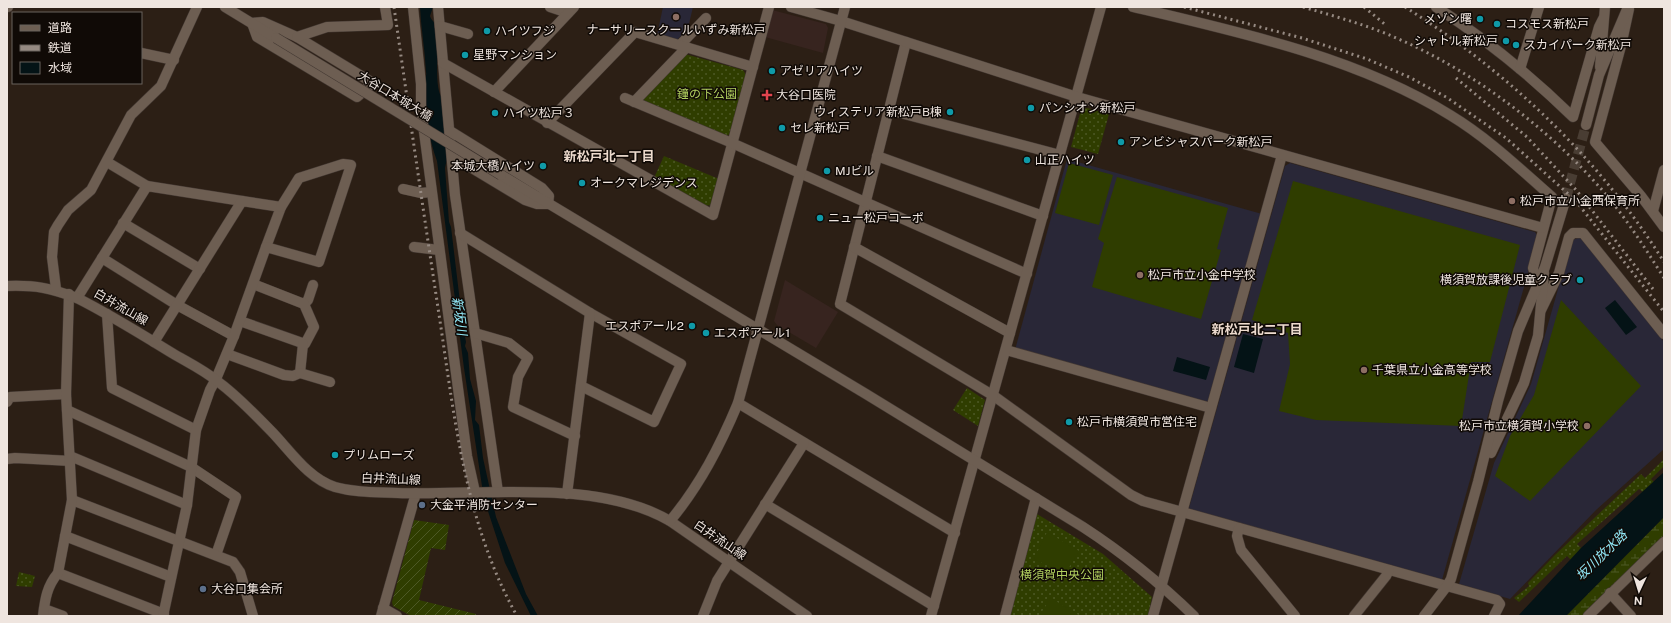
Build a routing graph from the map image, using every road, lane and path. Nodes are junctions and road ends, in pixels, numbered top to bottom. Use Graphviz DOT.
graph roads {
  1 [pos="225,7"];
  2 [pos="385,7"];
  3 [pos="413,7"];
  4 [pos="438,7"];
  5 [pos="550,7"];
  6 [pos="769,7"];
  7 [pos="791,7"];
  8 [pos="845,7"];
  9 [pos="1101,7"];
  10 [pos="1133,7"];
  11 [pos="1436,7"];
  12 [pos="1540,7"];
  13 [pos="1629,7"];
  14 [pos="196,8"];
  15 [pos="571,10"];
  16 [pos="1605,12"];
  17 [pos="706,18"];
  18 [pos="841,21"];
  19 [pos="252,23"];
  20 [pos="440,26"];
  21 [pos="468,34"];
  22 [pos="297,37"];
  23 [pos="906,42"];
  24 [pos="683,46"];
  25 [pos="142,53"];
  26 [pos="174,60"];
  27 [pos="443,63"];
  28 [pos="753,67"];
  29 [pos="1520,69"];
  30 [pos="1599,75"];
  31 [pos="494,92"];
  32 [pos="1077,97"];
  33 [pos="889,110"];
  34 [pos="547,123"];
  35 [pos="1586,125"];
  36 [pos="450,131"];
  37 [pos="732,143"];
  38 [pos="1060,155"];
  39 [pos="1282,155"];
  40 [pos="452,156"];
  41 [pos="877,156"];
  42 [pos="107,162"];
  43 [pos="1664,170"];
  44 [pos="800,174"];
  45 [pos="147,186"];
  46 [pos="404,189"];
  47 [pos="431,192"];
  48 [pos="1566,198"];
  49 [pos="242,201"];
  50 [pos="865,202"];
  51 [pos="548,204"];
  52 [pos="281,207"];
  53 [pos="1653,211"];
  54 [pos="1043,216"];
  55 [pos="124,223"];
  56 [pos="1664,227"];
  57 [pos="1543,228"];
  58 [pos="460,233"];
  59 [pos="266,247"];
  60 [pos="414,247"];
  61 [pos="854,247"];
  62 [pos="439,250"];
  63 [pos="102,258"];
  64 [pos="1545,267"];
  65 [pos="200,270"];
  66 [pos="1027,274"];
  67 [pos="1537,282"];
  68 [pos="253,284"];
  69 [pos="313,285"];
  70 [pos="7,286"];
  71 [pos="56,289"];
  72 [pos="73,296"];
  73 [pos="304,304"];
  74 [pos="177,305"];
  75 [pos="1541,310"];
  76 [pos="590,313"];
  77 [pos="106,314"];
  78 [pos="240,321"];
  79 [pos="758,330"];
  80 [pos="475,333"];
  81 [pos="1010,333"];
  82 [pos="1664,334"];
  83 [pos="234,336"];
  84 [pos="154,342"];
  85 [pos="303,344"];
  86 [pos="1006,350"];
  87 [pos="227,354"];
  88 [pos="300,373"];
  89 [pos="216,379"];
  90 [pos="330,382"];
  91 [pos="581,386"];
  92 [pos="66,394"];
  93 [pos="994,396"];
  94 [pos="7,402"];
  95 [pos="738,403"];
  96 [pos="1211,408"];
  97 [pos="67,410"];
  98 [pos="196,430"];
  99 [pos="575,436"];
  100 [pos="804,443"];
  101 [pos="7,459"];
  102 [pos="70,459"];
  103 [pos="974,461"];
  104 [pos="190,467"];
  105 [pos="1478,482"];
  106 [pos="477,492"];
  107 [pos="496,492"];
  108 [pos="416,493"];
  109 [pos="567,494"];
  110 [pos="1036,498"];
  111 [pos="72,500"];
  112 [pos="765,504"];
  113 [pos="187,506"];
  114 [pos="1182,512"];
  115 [pos="670,521"];
  116 [pos="1239,528"];
  117 [pos="955,533"];
  118 [pos="65,536"];
  119 [pos="179,541"];
  120 [pos="1664,542"];
  121 [pos="216,555"];
  122 [pos="729,562"];
  123 [pos="1389,570"];
  124 [pos="58,573"];
  125 [pos="171,577"];
  126 [pos="1447,586"];
  127 [pos="1162,587"];
  128 [pos="1610,593"];
  129 [pos="934,606"];
  130 [pos="44,612"];
  131 [pos="382,612"];
  132 [pos="164,615"];
  133 [pos="63,616"];
  134 [pos="254,616"];
  135 [pos="397,616"];
  136 [pos="703,616"];
  137 [pos="807,616"];
  138 [pos="931,616"];
  139 [pos="1005,616"];
  140 [pos="1153,616"];
  141 [pos="1194,616"];
  142 [pos="1294,616"];
  143 [pos="1354,616"];
  144 [pos="1424,616"];
  145 [pos="1494,616"];
  146 [pos="1588,616"];
  147 [pos="1631,616"];
  1 -- 19 [label="street, 大谷口本城大橋"];
  2 -- 22 [label="street"];
  3 -- 47 [label="street"];
  4 -- 20 [label="street"];
  5 -- 15 [label="street"];
  6 -- 28 [label="street"];
  7 -- 18 [label="street"];
  8 -- 18 [label="street"];
  9 -- 32 [label="street"];
  10 -- 57 [label="street"];
  11 -- 29 [label="street"];
  12 -- 29 [label="street"];
  13 -- 30 [label="street"];
  13 -- 53 [label="street"];
  14 -- 26 [label="street"];
  15 -- 31 [label="street"];
  16 -- 29 [label="street"];
  16 -- 30 [label="street"];
  17 -- 24 [label="street"];
  18 -- 23 [label="street"];
  18 -- 44 [label="street"];
  19 -- 22 [label="street"];
  19 -- 22 [label="street"];
  19 -- 51 [label="street, 大谷口本城大橋, bridge"];
  20 -- 21 [label="street"];
  20 -- 27 [label="street"];
  23 -- 32 [label="street"];
  23 -- 33 [label="street"];
  24 -- 28 [label="street"];
  24 -- 34 [label="street"];
  24 -- 37 [label="street"];
  25 -- 26 [label="street"];
  26 -- 42 [label="street"];
  27 -- 31 [label="street"];
  27 -- 36 [label="street"];
  28 -- 37 [label="street"];
  30 -- 35 [label="street"];
  31 -- 34 [label="street"];
  32 -- 38 [label="street"];
  32 -- 39 [label="street"];
  33 -- 38 [label="street"];
  33 -- 41 [label="street"];
  34 -- 37 [label="street"];
  36 -- 40 [label="street"];
  36 -- 51 [label="street"];
  37 -- 44 [label="street"];
  38 -- 54 [label="street"];
  39 -- 57 [label="street"];
  39 -- 96 [label="street"];
  40 -- 51 [label="street"];
  40 -- 58 [label="street"];
  41 -- 50 [label="street"];
  41 -- 54 [label="street"];
  42 -- 45 [label="street"];
  42 -- 71 [label="street"];
  43 -- 53 [label="street"];
  44 -- 50 [label="street"];
  44 -- 79 [label="street"];
  45 -- 49 [label="street"];
  45 -- 55 [label="street"];
  46 -- 47 [label="street"];
  47 -- 62 [label="street"];
  48 -- 64 [label="street"];
  49 -- 52 [label="street"];
  49 -- 65 [label="street"];
  50 -- 61 [label="street"];
  50 -- 66 [label="street"];
  51 -- 79 [label="street, 大谷口本城大橋"];
  52 -- 59 [label="street"];
  52 -- 59 [label="street"];
  53 -- 56 [label="street"];
  54 -- 66 [label="street"];
  55 -- 63 [label="street"];
  55 -- 65 [label="street"];
  57 -- 67 [label="street"];
  58 -- 76 [label="street"];
  58 -- 80 [label="street"];
  59 -- 68 [label="street"];
  60 -- 62 [label="street"];
  61 -- 81 [label="street"];
  61 -- 93 [label="street"];
  62 -- 106 [label="street"];
  63 -- 72 [label="street"];
  63 -- 74 [label="street"];
  64 -- 67 [label="street"];
  64 -- 75 [label="street"];
  65 -- 74 [label="street"];
  66 -- 81 [label="street"];
  67 -- 105 [label="street"];
  68 -- 73 [label="street"];
  68 -- 78 [label="street"];
  69 -- 73 [label="street"];
  70 -- 71 [label="street, 白井流山線"];
  71 -- 72 [label="street, 白井流山線"];
  72 -- 77 [label="street, 白井流山線"];
  72 -- 92 [label="street"];
  73 -- 85 [label="street"];
  74 -- 83 [label="street"];
  74 -- 84 [label="street"];
  75 -- 82 [label="street"];
  75 -- 105 [label="street"];
  76 -- 91 [label="street"];
  76 -- 91 [label="street"];
  77 -- 84 [label="street, 白井流山線"];
  77 -- 98 [label="street"];
  78 -- 83 [label="street"];
  78 -- 85 [label="street"];
  79 -- 95 [label="street"];
  79 -- 103 [label="street, 大谷口本城大橋"];
  80 -- 99 [label="street"];
  80 -- 107 [label="street"];
  81 -- 86 [label="street"];
  83 -- 87 [label="street"];
  84 -- 89 [label="street, 白井流山線"];
  85 -- 88 [label="street"];
  86 -- 93 [label="street"];
  86 -- 96 [label="street"];
  87 -- 88 [label="street"];
  87 -- 89 [label="street"];
  88 -- 90 [label="street"];
  89 -- 98 [label="street"];
  89 -- 108 [label="street, 白井流山線"];
  91 -- 99 [label="street"];
  92 -- 94 [label="street"];
  92 -- 97 [label="street"];
  93 -- 103 [label="street"];
  93 -- 114 [label="street"];
  95 -- 100 [label="street"];
  95 -- 115 [label="street"];
  96 -- 114 [label="street"];
  97 -- 102 [label="street"];
  97 -- 104 [label="street"];
  98 -- 104 [label="street"];
  99 -- 109 [label="street"];
  100 -- 112 [label="street"];
  100 -- 117 [label="street"];
  101 -- 102 [label="street"];
  102 -- 111 [label="street"];
  102 -- 113 [label="street"];
  103 -- 110 [label="street, 大谷口本城大橋"];
  103 -- 117 [label="street"];
  104 -- 113 [label="street"];
  104 -- 121 [label="street"];
  105 -- 126 [label="street"];
  106 -- 107 [label="street, 白井流山線"];
  106 -- 108 [label="street, 白井流山線"];
  107 -- 109 [label="street, 白井流山線"];
  108 -- 131 [label="street"];
  109 -- 115 [label="street, 白井流山線"];
  110 -- 127 [label="street, 大谷口本城大橋"];
  110 -- 139 [label="street"];
  111 -- 118 [label="street"];
  111 -- 119 [label="street"];
  112 -- 122 [label="street"];
  112 -- 129 [label="street"];
  113 -- 119 [label="street"];
  114 -- 116 [label="street"];
  114 -- 127 [label="street"];
  115 -- 122 [label="street, 白井流山線"];
  116 -- 123 [label="street"];
  116 -- 142 [label="street"];
  117 -- 129 [label="street"];
  118 -- 124 [label="street"];
  118 -- 125 [label="street"];
  119 -- 121 [label="street"];
  119 -- 125 [label="street"];
  120 -- 128 [label="street"];
  121 -- 134 [label="street"];
  122 -- 136 [label="street"];
  122 -- 137 [label="street, 白井流山線"];
  123 -- 126 [label="street"];
  123 -- 143 [label="street"];
  124 -- 130 [label="street"];
  124 -- 132 [label="street"];
  125 -- 132 [label="street"];
  126 -- 144 [label="street"];
  126 -- 145 [label="street"];
  127 -- 140 [label="street"];
  127 -- 141 [label="street, 大谷口本城大橋"];
  128 -- 146 [label="street"];
  128 -- 147 [label="street"];
  129 -- 138 [label="street"];
  130 -- 133 [label="street"];
  131 -- 135 [label="street"];
}
